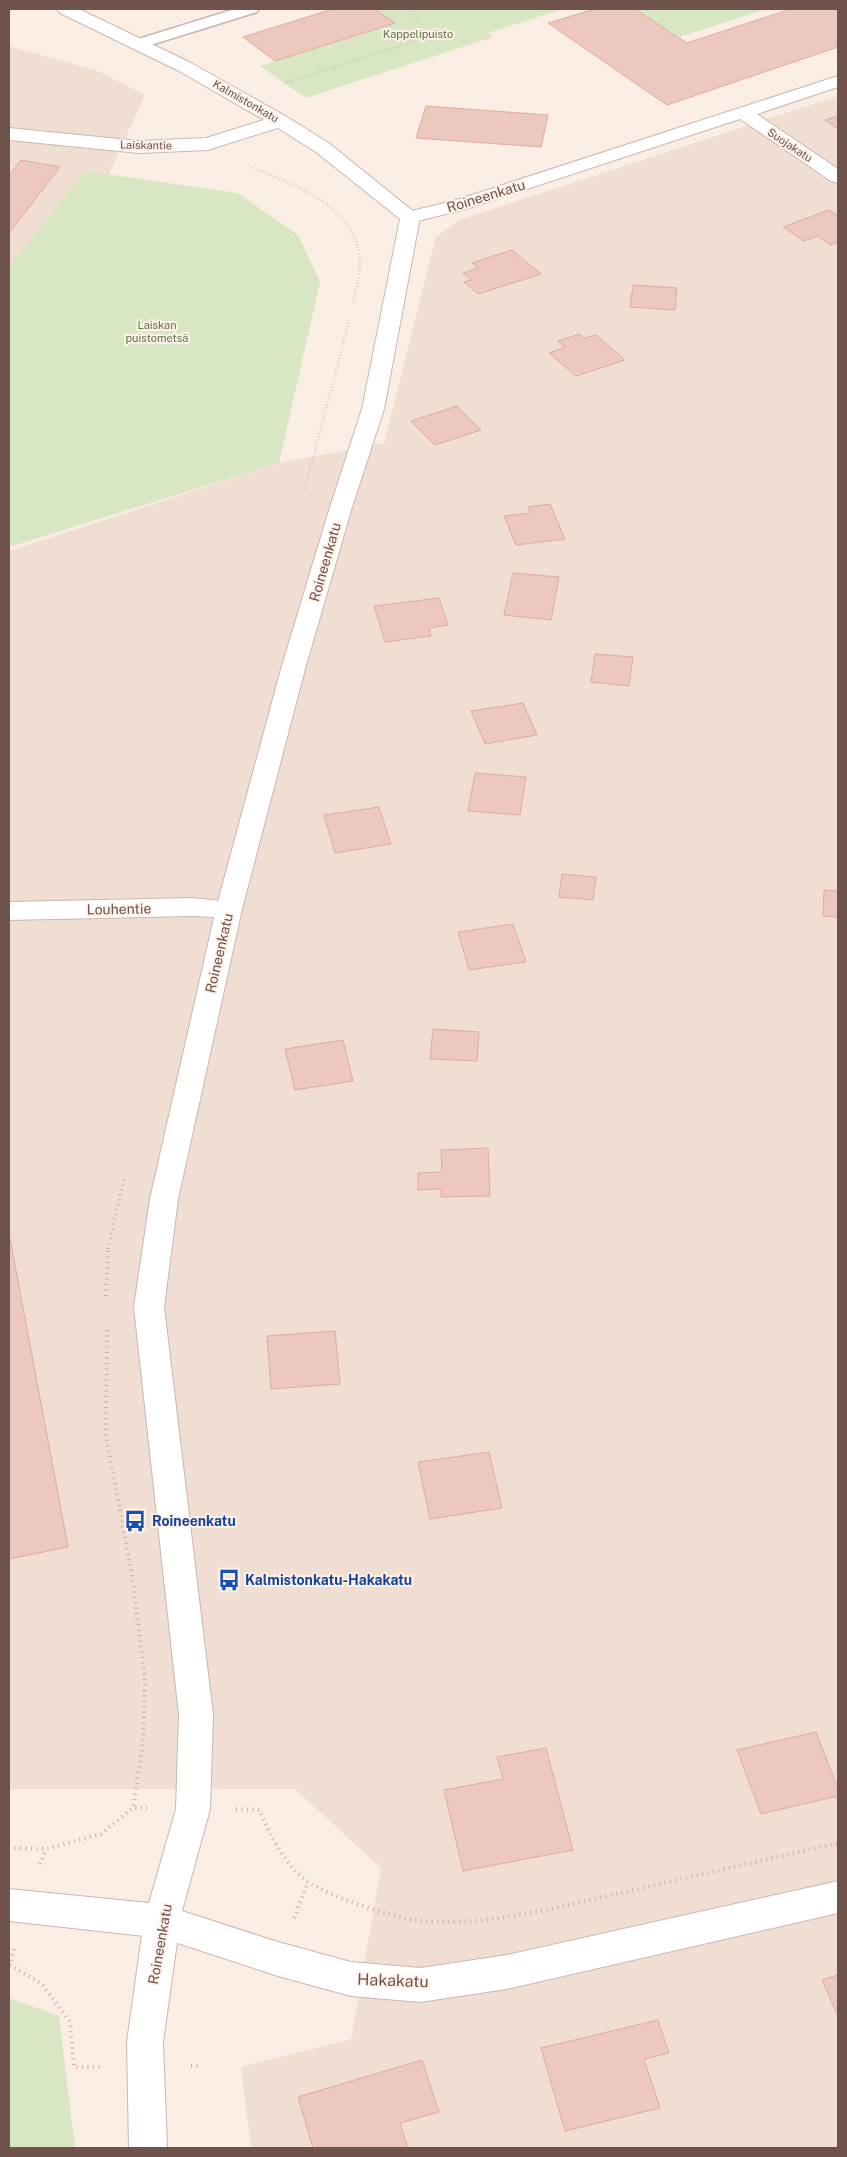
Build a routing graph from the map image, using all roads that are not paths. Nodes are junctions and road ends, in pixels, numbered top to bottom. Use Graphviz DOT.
graph roads {
  1 [pos="66,9"];
  2 [pos="251,9"];
  3 [pos="138,44"];
  4 [pos="838,81"];
  5 [pos="742,112"];
  6 [pos="280,121"];
  7 [pos="9,134"];
  8 [pos="838,178"];
  9 [pos="410,217"];
  10 [pos="229,909"];
  11 [pos="9,911"];
  12 [pos="838,1897"];
  13 [pos="17,1905"];
  14 [pos="162,1921"];
  15 [pos="148,2148"];
  1 -- 3 [label="street, Kalmistonkatu"];
  2 -- 3 [label="lane"];
  3 -- 6 [label="street, Kalmistonkatu"];
  4 -- 5 [label="street, Roineenkatu"];
  5 -- 8 [label="street, Suojakatu"];
  5 -- 9 [label="street, Roineenkatu"];
  6 -- 7 [label="street, Laiskantie"];
  6 -- 9 [label="street, Kalmistonkatu"];
  9 -- 10 [label="street, Roineenkatu"];
  10 -- 11 [label="street, Louhentie"];
  10 -- 14 [label="street, Roineenkatu"];
  12 -- 14 [label="street, Hakakatu"];
  13 -- 14 [label="street, Hakakatu"];
  14 -- 15 [label="street, Roineenkatu"];
}
